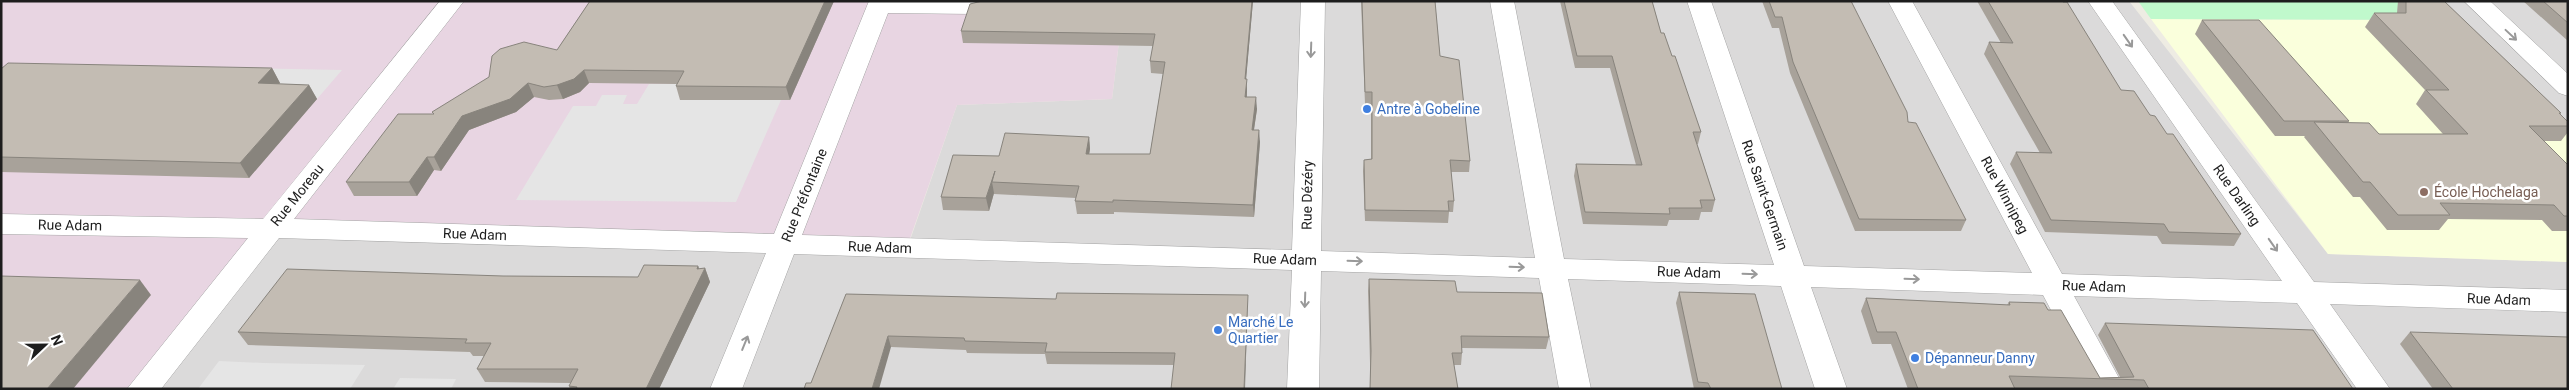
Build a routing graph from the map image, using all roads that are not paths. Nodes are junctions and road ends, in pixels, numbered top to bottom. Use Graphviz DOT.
graph roads {
  1 [pos="452,1"];
  2 [pos="1312,1"];
  3 [pos="1502,1"];
  4 [pos="1698,1"];
  5 [pos="1900,1"];
  6 [pos="2100,1"];
  7 [pos="2476,1"];
  8 [pos="880,4"];
  9 [pos="975,7"];
  10 [pos="2568,88"];
  11 [pos="1,224"];
  12 [pos="270,228"];
  13 [pos="784,244"];
  14 [pos="1306,260"];
  15 [pos="1551,268"];
  16 [pos="1794,276"];
  17 [pos="2053,284"];
  18 [pos="2306,293"];
  19 [pos="2568,301"];
  20 [pos="143,389"];
  21 [pos="726,389"];
  22 [pos="1303,389"];
  23 [pos="1575,389"];
  24 [pos="1831,389"];
  25 [pos="2109,389"];
  26 [pos="2374,389"];
  1 -- 12 [label="street, Rue Moreau"];
  2 -- 14 [label="street, Rue Dézéry, one-way"];
  3 -- 15 [label="street"];
  4 -- 16 [label="street, Rue Saint-Germain"];
  5 -- 17 [label="street, Rue Winnipeg"];
  6 -- 18 [label="street, Rue Darling, one-way"];
  7 -- 10 [label="street, one-way"];
  8 -- 9 [label="street"];
  8 -- 13 [label="street, Rue Préfontaine"];
  11 -- 12 [label="street, Rue Adam"];
  12 -- 13 [label="street, Rue Adam"];
  12 -- 20 [label="street, Rue Moreau"];
  13 -- 14 [label="street, Rue Adam"];
  21 -- 13 [label="street, Rue Préfontaine, one-way"];
  14 -- 15 [label="street, Rue Adam, one-way"];
  14 -- 22 [label="street, Rue Dézéry, one-way"];
  15 -- 16 [label="street, Rue Adam, one-way"];
  15 -- 23 [label="street"];
  16 -- 17 [label="street, Rue Adam, one-way"];
  16 -- 24 [label="street, Rue Saint-Germain"];
  17 -- 18 [label="street, Rue Adam"];
  17 -- 25 [label="street, Rue Winnipeg"];
  18 -- 19 [label="street, Rue Adam"];
  18 -- 26 [label="street, Rue Darling"];
}
